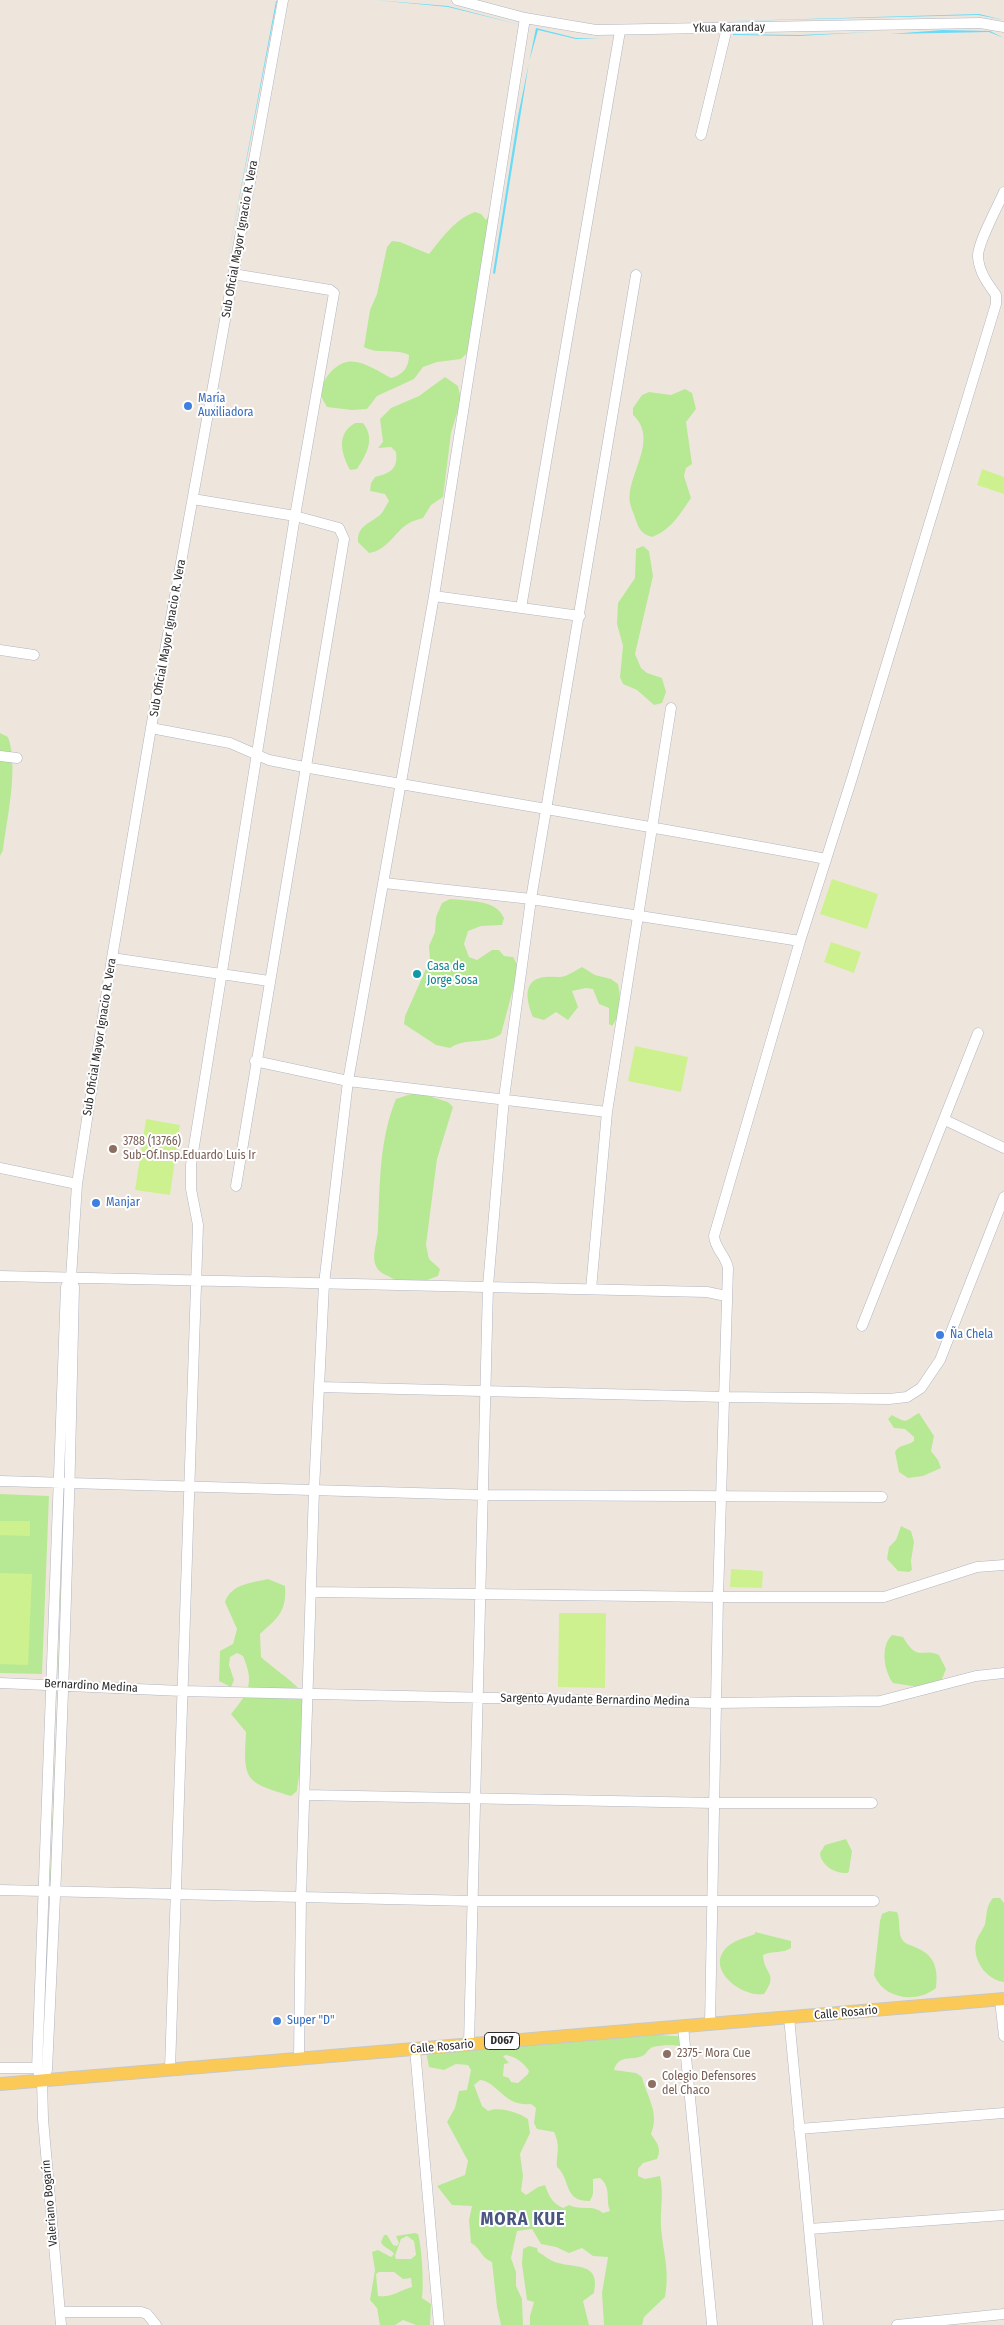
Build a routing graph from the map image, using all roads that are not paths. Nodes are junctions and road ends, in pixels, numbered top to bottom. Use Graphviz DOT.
graph roads {
  1 [pos="283,0"];
  2 [pos="457,0"];
  3 [pos="525,18"];
  4 [pos="1004,27"];
  5 [pos="727,28"];
  6 [pos="620,31"];
  7 [pos="701,135"];
  8 [pos="1004,192"];
  9 [pos="234,274"];
  10 [pos="636,275"];
  11 [pos="193,499"];
  12 [pos="295,516"];
  13 [pos="434,596"];
  14 [pos="521,608"];
  15 [pos="580,616"];
  16 [pos="0,650"];
  17 [pos="34,655"];
  18 [pos="670,708"];
  19 [pos="151,728"];
  20 [pos="257,755"];
  21 [pos="0,756"];
  22 [pos="16,758"];
  23 [pos="304,767"];
  24 [pos="400,784"];
  25 [pos="546,811"];
  26 [pos="652,826"];
  27 [pos="826,859"];
  28 [pos="384,884"];
  29 [pos="531,899"];
  30 [pos="639,915"];
  31 [pos="800,941"];
  32 [pos="112,958"];
  33 [pos="221,974"];
  34 [pos="268,981"];
  35 [pos="978,1033"];
  36 [pos="255,1061"];
  37 [pos="348,1081"];
  38 [pos="504,1098"];
  39 [pos="607,1112"];
  40 [pos="945,1120"];
  41 [pos="1004,1148"];
  42 [pos="0,1168"];
  43 [pos="77,1184"];
  44 [pos="236,1186"];
  45 [pos="1004,1196"];
  46 [pos="0,1276"];
  47 [pos="71,1278"];
  48 [pos="195,1280"];
  49 [pos="324,1284"];
  50 [pos="488,1286"];
  51 [pos="591,1289"];
  52 [pos="726,1296"];
  53 [pos="862,1326"];
  54 [pos="319,1386"];
  55 [pos="486,1391"];
  56 [pos="726,1397"];
  57 [pos="0,1481"];
  58 [pos="59,1482"];
  59 [pos="71,1483"];
  60 [pos="188,1486"];
  61 [pos="314,1490"];
  62 [pos="484,1495"];
  63 [pos="722,1496"];
  64 [pos="882,1497"];
  65 [pos="1004,1565"];
  66 [pos="312,1592"];
  67 [pos="481,1594"];
  68 [pos="718,1597"];
  69 [pos="1004,1673"];
  70 [pos="0,1683"];
  71 [pos="52,1684"];
  72 [pos="64,1685"];
  73 [pos="182,1691"];
  74 [pos="308,1694"];
  75 [pos="478,1697"];
  76 [pos="716,1703"];
  77 [pos="305,1795"];
  78 [pos="476,1797"];
  79 [pos="714,1803"];
  80 [pos="872,1803"];
  81 [pos="0,1890"];
  82 [pos="44,1891"];
  83 [pos="56,1891"];
  84 [pos="176,1894"];
  85 [pos="301,1897"];
  86 [pos="473,1901"];
  87 [pos="874,1901"];
  88 [pos="712,1902"];
  89 [pos="1002,1999"];
  90 [pos="789,2017"];
  91 [pos="710,2024"];
  92 [pos="683,2026"];
  93 [pos="1004,2036"];
  94 [pos="468,2044"];
  95 [pos="415,2049"];
  96 [pos="299,2058"];
  97 [pos="0,2068"];
  98 [pos="170,2069"];
  99 [pos="39,2074"];
  100 [pos="0,2084"];
  101 [pos="1004,2113"];
  102 [pos="800,2129"];
  103 [pos="1004,2216"];
  104 [pos="809,2229"];
  105 [pos="60,2312"];
  106 [pos="1004,2314"];
  107 [pos="712,2324"];
  108 [pos="61,2325"];
  109 [pos="156,2325"];
  110 [pos="439,2325"];
  111 [pos="818,2325"];
  112 [pos="897,2325"];
  1 -- 9 [label="street, Sub Oficial Mayor Ignacio R. Vera"];
  2 -- 3 [label="street, Ykua Karanday"];
  3 -- 6 [label="street, Ykua Karanday"];
  3 -- 13 [label="street"];
  4 -- 5 [label="street, Ykua Karanday"];
  5 -- 6 [label="street, Ykua Karanday"];
  5 -- 7 [label="street"];
  6 -- 14 [label="street"];
  8 -- 27 [label="street"];
  9 -- 11 [label="street, Sub Oficial Mayor Ignacio R. Vera"];
  9 -- 12 [label="street"];
  10 -- 15 [label="street"];
  11 -- 12 [label="street"];
  11 -- 19 [label="street, Sub Oficial Mayor Ignacio R. Vera"];
  12 -- 20 [label="street"];
  12 -- 23 [label="street"];
  13 -- 14 [label="street"];
  13 -- 24 [label="street"];
  14 -- 15 [label="street"];
  15 -- 25 [label="street"];
  16 -- 17 [label="street"];
  18 -- 26 [label="street"];
  19 -- 20 [label="street"];
  19 -- 32 [label="street, Sub Oficial Mayor Ignacio R. Vera"];
  20 -- 23 [label="street"];
  20 -- 33 [label="street"];
  21 -- 22 [label="street"];
  23 -- 24 [label="street"];
  23 -- 34 [label="street"];
  24 -- 25 [label="street"];
  24 -- 28 [label="street"];
  25 -- 26 [label="street"];
  25 -- 29 [label="street"];
  26 -- 27 [label="street"];
  26 -- 30 [label="street"];
  27 -- 31 [label="street"];
  28 -- 29 [label="street"];
  28 -- 37 [label="street"];
  29 -- 30 [label="street"];
  29 -- 38 [label="street"];
  30 -- 31 [label="street"];
  30 -- 39 [label="street"];
  31 -- 52 [label="street"];
  32 -- 33 [label="street"];
  32 -- 43 [label="street, Sub Oficial Mayor Ignacio R. Vera"];
  33 -- 34 [label="street"];
  33 -- 48 [label="street"];
  34 -- 36 [label="street"];
  35 -- 40 [label="street"];
  36 -- 37 [label="street"];
  36 -- 44 [label="street"];
  37 -- 38 [label="street"];
  37 -- 49 [label="street"];
  38 -- 39 [label="street"];
  38 -- 50 [label="street"];
  39 -- 51 [label="street"];
  40 -- 41 [label="street"];
  40 -- 53 [label="street"];
  42 -- 43 [label="street"];
  43 -- 47 [label="street, Sub Oficial Mayor Ignacio R. Vera"];
  45 -- 56 [label="street"];
  46 -- 47 [label="street"];
  47 -- 48 [label="street"];
  47 -- 58 [label="street"];
  47 -- 59 [label="street"];
  48 -- 49 [label="street"];
  48 -- 60 [label="street"];
  49 -- 50 [label="street"];
  49 -- 54 [label="street"];
  50 -- 51 [label="street"];
  50 -- 55 [label="street"];
  51 -- 52 [label="street"];
  52 -- 56 [label="street"];
  54 -- 55 [label="street"];
  54 -- 61 [label="street"];
  55 -- 56 [label="street"];
  55 -- 62 [label="street"];
  56 -- 63 [label="street"];
  57 -- 58 [label="street"];
  58 -- 59 [label="street"];
  58 -- 71 [label="street"];
  59 -- 60 [label="street"];
  59 -- 72 [label="street"];
  60 -- 61 [label="street"];
  60 -- 73 [label="street"];
  61 -- 62 [label="street"];
  61 -- 66 [label="street"];
  62 -- 63 [label="street"];
  62 -- 67 [label="street"];
  63 -- 64 [label="street"];
  63 -- 68 [label="street"];
  65 -- 68 [label="street"];
  66 -- 67 [label="street"];
  66 -- 74 [label="street"];
  67 -- 68 [label="street"];
  67 -- 75 [label="street"];
  68 -- 76 [label="street"];
  69 -- 76 [label="street, Sargento Ayudante Bernardino Medina"];
  70 -- 71 [label="street, Bernardino Medina"];
  71 -- 72 [label="street, Bernardino Medina"];
  71 -- 82 [label="street"];
  72 -- 73 [label="street, Bernardino Medina"];
  72 -- 83 [label="street"];
  73 -- 74 [label="street, Sargento Ayudante Bernardino Medina"];
  73 -- 84 [label="street"];
  74 -- 75 [label="street, Sargento Ayudante Bernardino Medina"];
  74 -- 77 [label="street"];
  75 -- 76 [label="street, Sargento Ayudante Bernardino Medina"];
  75 -- 78 [label="street"];
  76 -- 79 [label="street"];
  77 -- 78 [label="street"];
  77 -- 85 [label="street"];
  78 -- 79 [label="street"];
  78 -- 86 [label="street"];
  79 -- 80 [label="street"];
  79 -- 88 [label="street"];
  81 -- 82 [label="street"];
  82 -- 83 [label="street"];
  82 -- 99 [label="street"];
  83 -- 84 [label="street"];
  83 -- 99 [label="street"];
  84 -- 85 [label="street"];
  84 -- 98 [label="street"];
  85 -- 86 [label="street"];
  85 -- 96 [label="street"];
  86 -- 88 [label="street"];
  86 -- 94 [label="street"];
  87 -- 88 [label="street"];
  88 -- 91 [label="street"];
  89 -- 90 [label="main road, Calle Rosario / D067"];
  89 -- 93 [label="street"];
  90 -- 91 [label="main road, Calle Rosario / D067"];
  90 -- 102 [label="street"];
  91 -- 92 [label="main road, Calle Rosario / D067"];
  92 -- 94 [label="main road, Calle Rosario / D067"];
  92 -- 107 [label="street"];
  94 -- 95 [label="main road, Calle Rosario / D067"];
  95 -- 96 [label="main road, Calle Rosario / D067"];
  95 -- 110 [label="street"];
  96 -- 98 [label="main road, Calle Rosario / D067"];
  97 -- 99 [label="street"];
  98 -- 99 [label="main road, Calle Rosario / D067"];
  99 -- 100 [label="main road, Calle Rosario / D067"];
  99 -- 105 [label="street, Valeriano Bogarín"];
  101 -- 102 [label="street"];
  102 -- 104 [label="street"];
  103 -- 104 [label="street"];
  104 -- 111 [label="street"];
  105 -- 108 [label="street, Valeriano Bogarín"];
  105 -- 109 [label="street"];
  106 -- 112 [label="street"];
}
